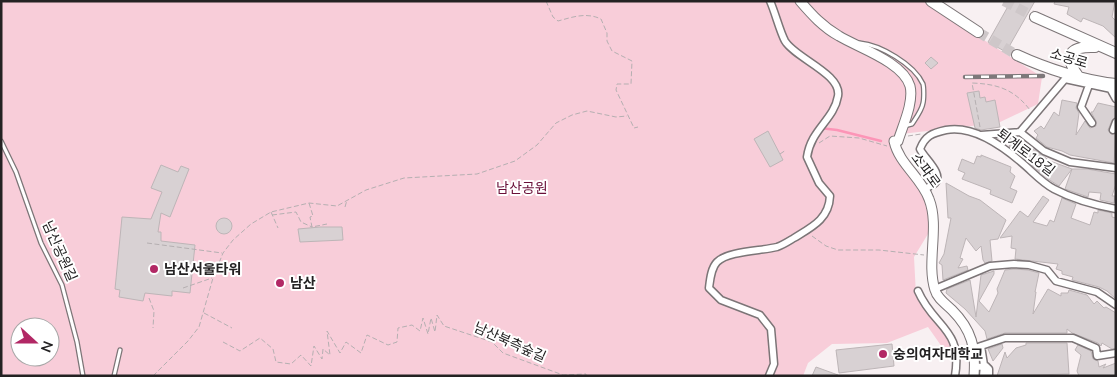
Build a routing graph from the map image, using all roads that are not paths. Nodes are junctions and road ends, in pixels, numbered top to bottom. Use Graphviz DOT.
graph roads {
  1 [pos="770,1"];
  2 [pos="800,1"];
  3 [pos="931,1"];
  4 [pos="1035,17"];
  5 [pos="978,32"];
  6 [pos="849,42"];
  7 [pos="1101,47"];
  8 [pos="1116,53"];
  9 [pos="1017,55"];
  10 [pos="1078,76"];
  11 [pos="1089,85"];
  12 [pos="1114,88"];
  13 [pos="1116,99"];
  14 [pos="1116,122"];
  15 [pos="1092,123"];
  16 [pos="902,127"];
  17 [pos="1112,130"];
  18 [pos="1020,132"];
  19 [pos="982,135"];
  20 [pos="1,141"];
  21 [pos="1116,168"];
  22 [pos="925,189"];
  23 [pos="1116,209"];
  24 [pos="934,289"];
  25 [pos="918,291"];
  26 [pos="1116,305"];
  27 [pos="978,347"];
  28 [pos="120,350"];
  29 [pos="1116,353"];
  30 [pos="974,371"];
  31 [pos="83,376"];
  32 [pos="114,376"];
  33 [pos="769,376"];
  34 [pos="955,376"];
  35 [pos="983,376"];
  36 [pos="989,376"];
  1 -- 33 [label="street"];
  2 -- 6 [label="street, 소파로"];
  3 -- 5 [label="main road"];
  4 -- 7 [label="main road, 소공로"];
  6 -- 16 [label="street, 소파로"];
  6 -- 16 [label="lane"];
  7 -- 8 [label="main road, 소공로"];
  7 -- 10 [label="main road"];
  9 -- 10 [label="main road, 소공로"];
  10 -- 12 [label="main road, 소공로"];
  11 -- 12 [label="street"];
  11 -- 15 [label="street"];
  11 -- 18 [label="street"];
  12 -- 13 [label="street"];
  14 -- 17 [label="street"];
  16 -- 22 [label="street, 소파로"];
  18 -- 19 [label="street"];
  18 -- 21 [label="street"];
  19 -- 22 [label="street, 퇴계로18길"];
  19 -- 23 [label="street, 퇴계로18길"];
  20 -- 31 [label="lane, 남산공원길"];
  22 -- 24 [label="street, 소파로"];
  24 -- 26 [label="street"];
  24 -- 27 [label="street"];
  25 -- 34 [label="street"];
  27 -- 29 [label="street"];
  27 -- 30 [label="street"];
  27 -- 35 [label="street"];
  28 -- 32 [label="lane"];
  30 -- 36 [label="street"];
}
